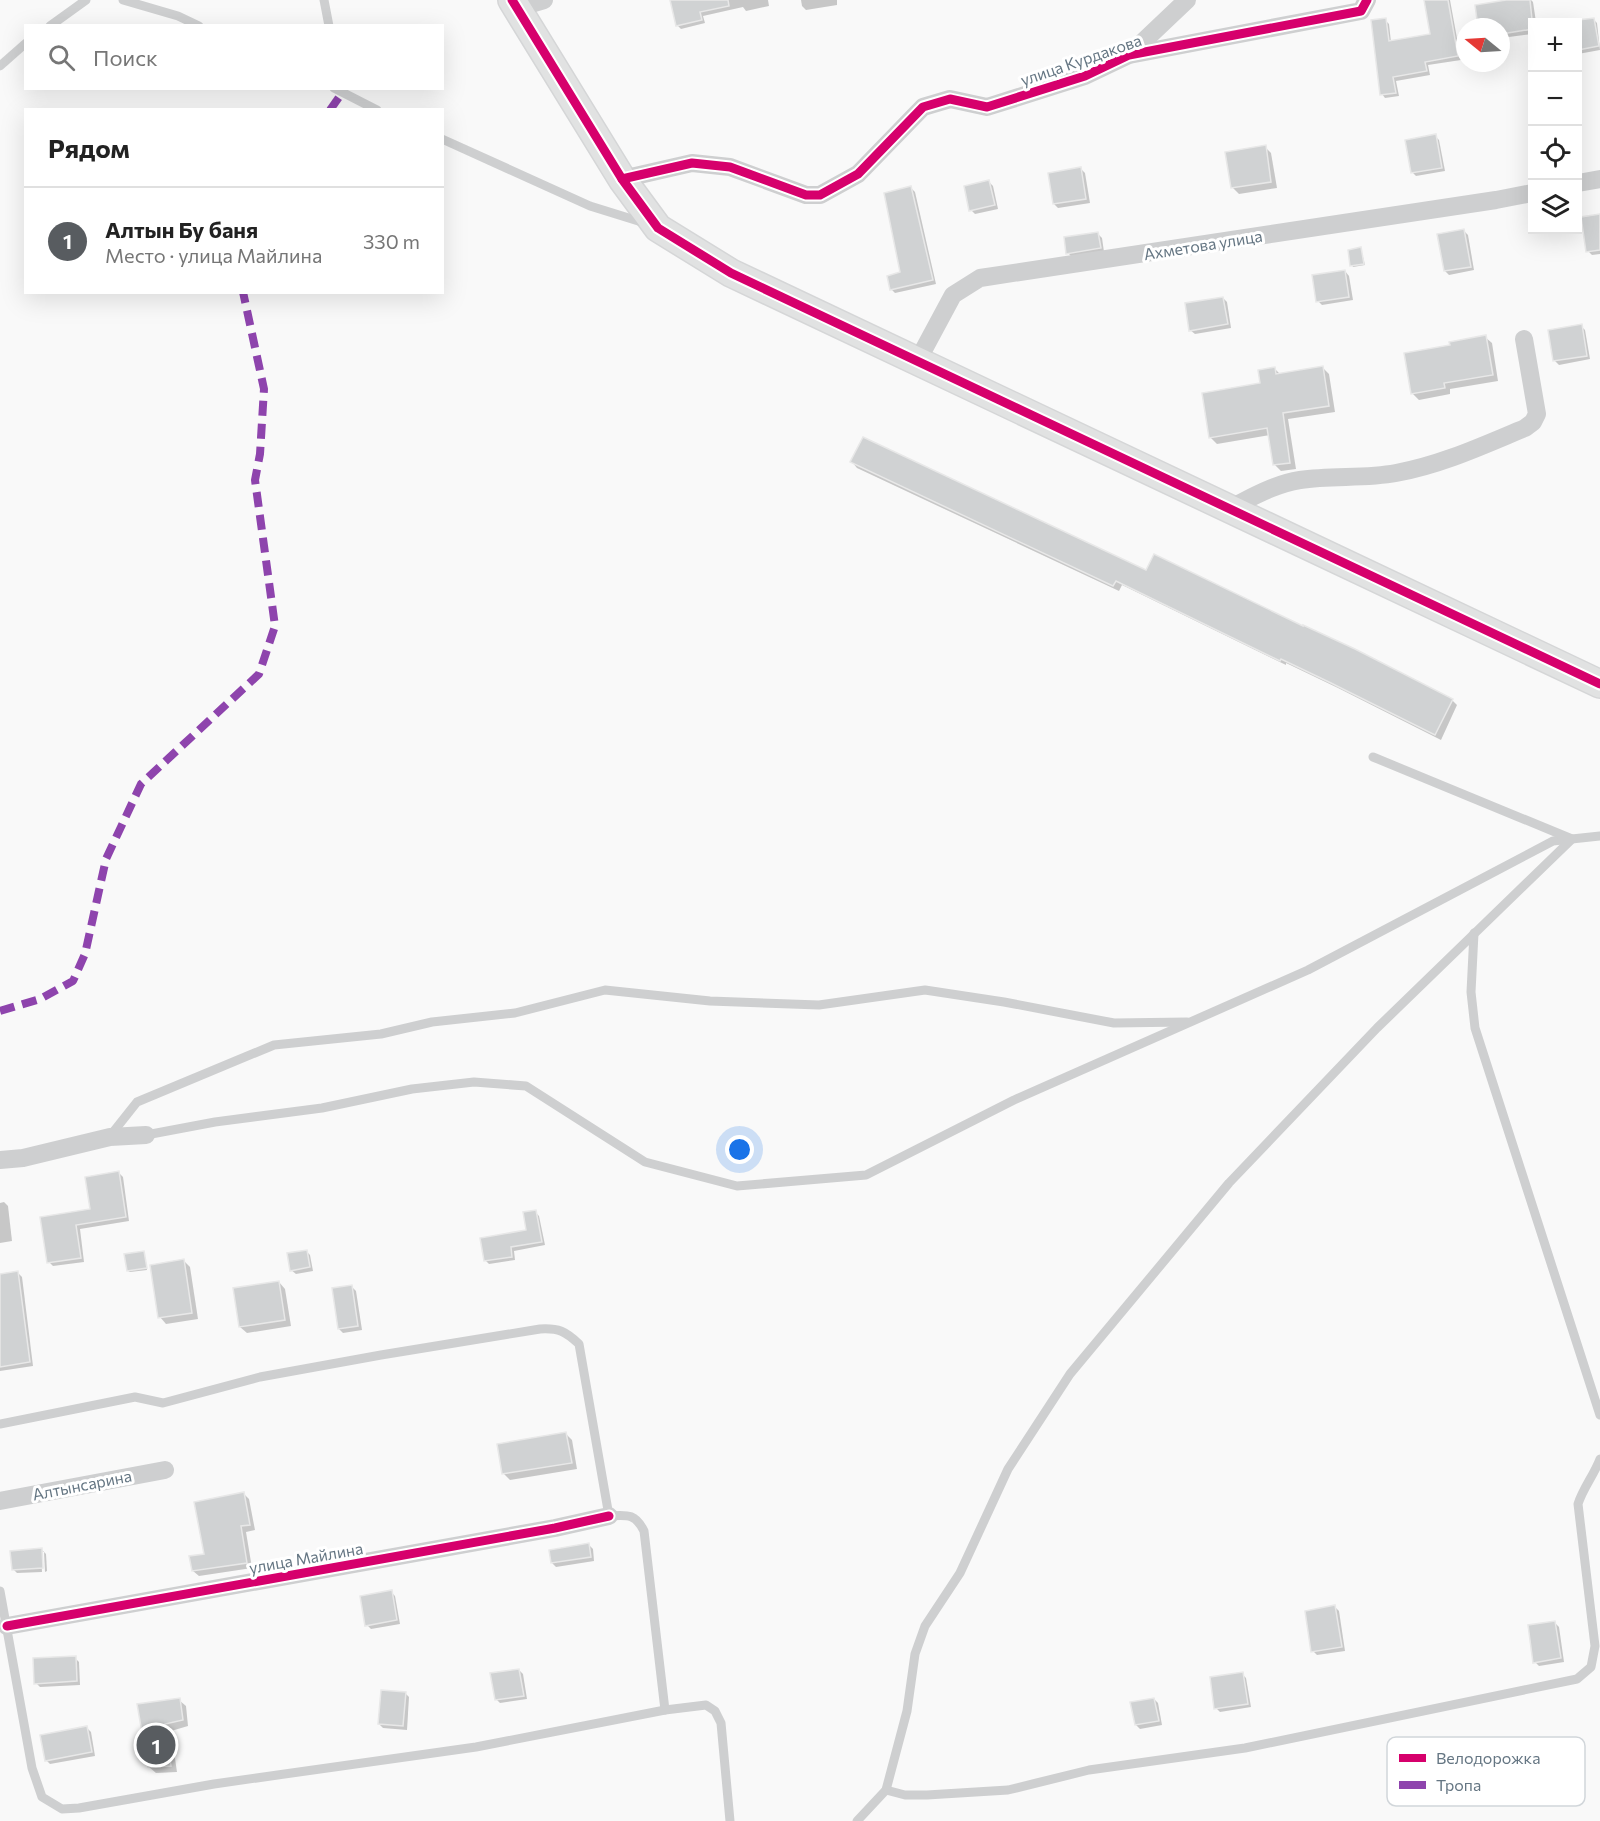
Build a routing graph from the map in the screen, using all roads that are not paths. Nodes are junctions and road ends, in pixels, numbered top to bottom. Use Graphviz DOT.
graph roads {
  1 [pos="86,0"];
  2 [pos="123,0"];
  3 [pos="324,0"];
  4 [pos="544,0"];
  5 [pos="1187,0"];
  6 [pos="1367,0"];
  7 [pos="515,4"];
  8 [pos="53,24"];
  9 [pos="195,24"];
  10 [pos="329,24"];
  11 [pos="24,45"];
  12 [pos="1129,55"];
  13 [pos="0,66"];
  14 [pos="339,90"];
  15 [pos="373,108"];
  16 [pos="444,141"];
  17 [pos="622,179"];
  18 [pos="1600,179"];
  19 [pos="1582,182"];
  20 [pos="1528,194"];
  21 [pos="658,228"];
  22 [pos="1524,339"];
  23 [pos="917,362"];
  24 [pos="1228,509"];
  25 [pos="1600,684"];
  26 [pos="1373,757"];
  27 [pos="1600,836"];
  28 [pos="1572,839"];
  29 [pos="1474,933"];
  30 [pos="1192,1022"];
  31 [pos="146,1135"];
  32 [pos="110,1137"];
  33 [pos="0,1160"];
  34 [pos="1600,1415"];
  35 [pos="0,1424"];
  36 [pos="1600,1459"];
  37 [pos="165,1470"];
  38 [pos="0,1501"];
  39 [pos="609,1516"];
  40 [pos="0,1591"];
  41 [pos="7,1626"];
  42 [pos="1596,1667"];
  43 [pos="665,1710"];
  44 [pos="886,1790"];
  45 [pos="730,1821"];
  46 [pos="857,1821"];
  1 -- 8 [label="lane"];
  2 -- 9 [label="lane"];
  3 -- 10 [label="lane"];
  4 -- 7 [label="street"];
  5 -- 12 [label="street"];
  6 -- 12 [label="street, улица Курдакова"];
  7 -- 17 [label="street"];
  11 -- 13 [label="lane"];
  12 -- 17 [label="street, улица Курдакова"];
  14 -- 15 [label="lane"];
  16 -- 21 [label="lane"];
  17 -- 21 [label="street"];
  18 -- 19 [label="street"];
  20 -- 23 [label="street, Ахметова улица"];
  21 -- 23 [label="street"];
  22 -- 24 [label="street"];
  23 -- 24 [label="street"];
  24 -- 25 [label="street"];
  26 -- 28 [label="lane"];
  27 -- 28 [label="lane"];
  28 -- 29 [label="lane"];
  28 -- 30 [label="lane"];
  29 -- 34 [label="lane"];
  29 -- 44 [label="lane"];
  30 -- 31 [label="lane"];
  30 -- 32 [label="lane"];
  31 -- 32 [label="street"];
  32 -- 33 [label="street"];
  35 -- 39 [label="lane"];
  36 -- 42 [label="lane"];
  37 -- 38 [label="street, Алтынсарина"];
  39 -- 41 [label="street, улица Майлина"];
  39 -- 43 [label="lane"];
  40 -- 41 [label="lane"];
  41 -- 43 [label="lane"];
  42 -- 44 [label="lane"];
  43 -- 45 [label="lane"];
  44 -- 46 [label="lane"];
}
